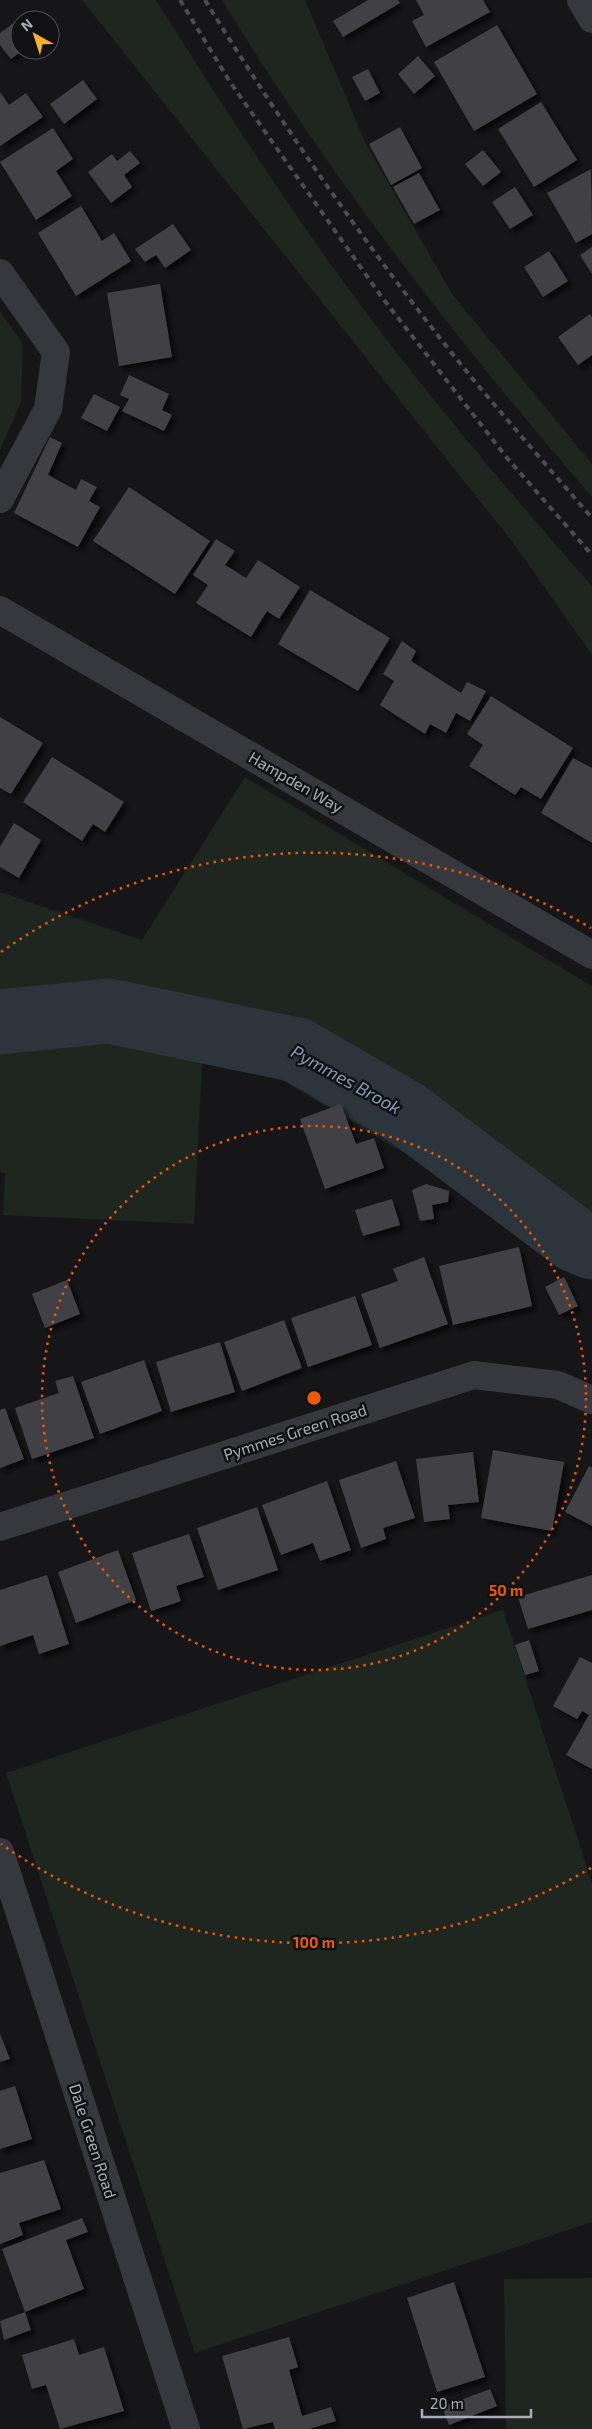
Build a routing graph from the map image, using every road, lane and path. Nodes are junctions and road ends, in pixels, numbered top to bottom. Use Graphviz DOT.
graph roads {
  1 [pos="581,0"];
  2 [pos="592,19"];
  3 [pos="0,273"];
  4 [pos="0,498"];
  5 [pos="0,610"];
  6 [pos="592,954"];
  7 [pos="592,1400"];
  8 [pos="0,1527"];
  9 [pos="0,1852"];
  10 [pos="186,2429"];
  1 -- 2 [label="street"];
  3 -- 4 [label="street"];
  5 -- 6 [label="street, Hampden Way"];
  7 -- 8 [label="street, Pymmes Green Road"];
  9 -- 10 [label="street, Dale Green Road"];
}
